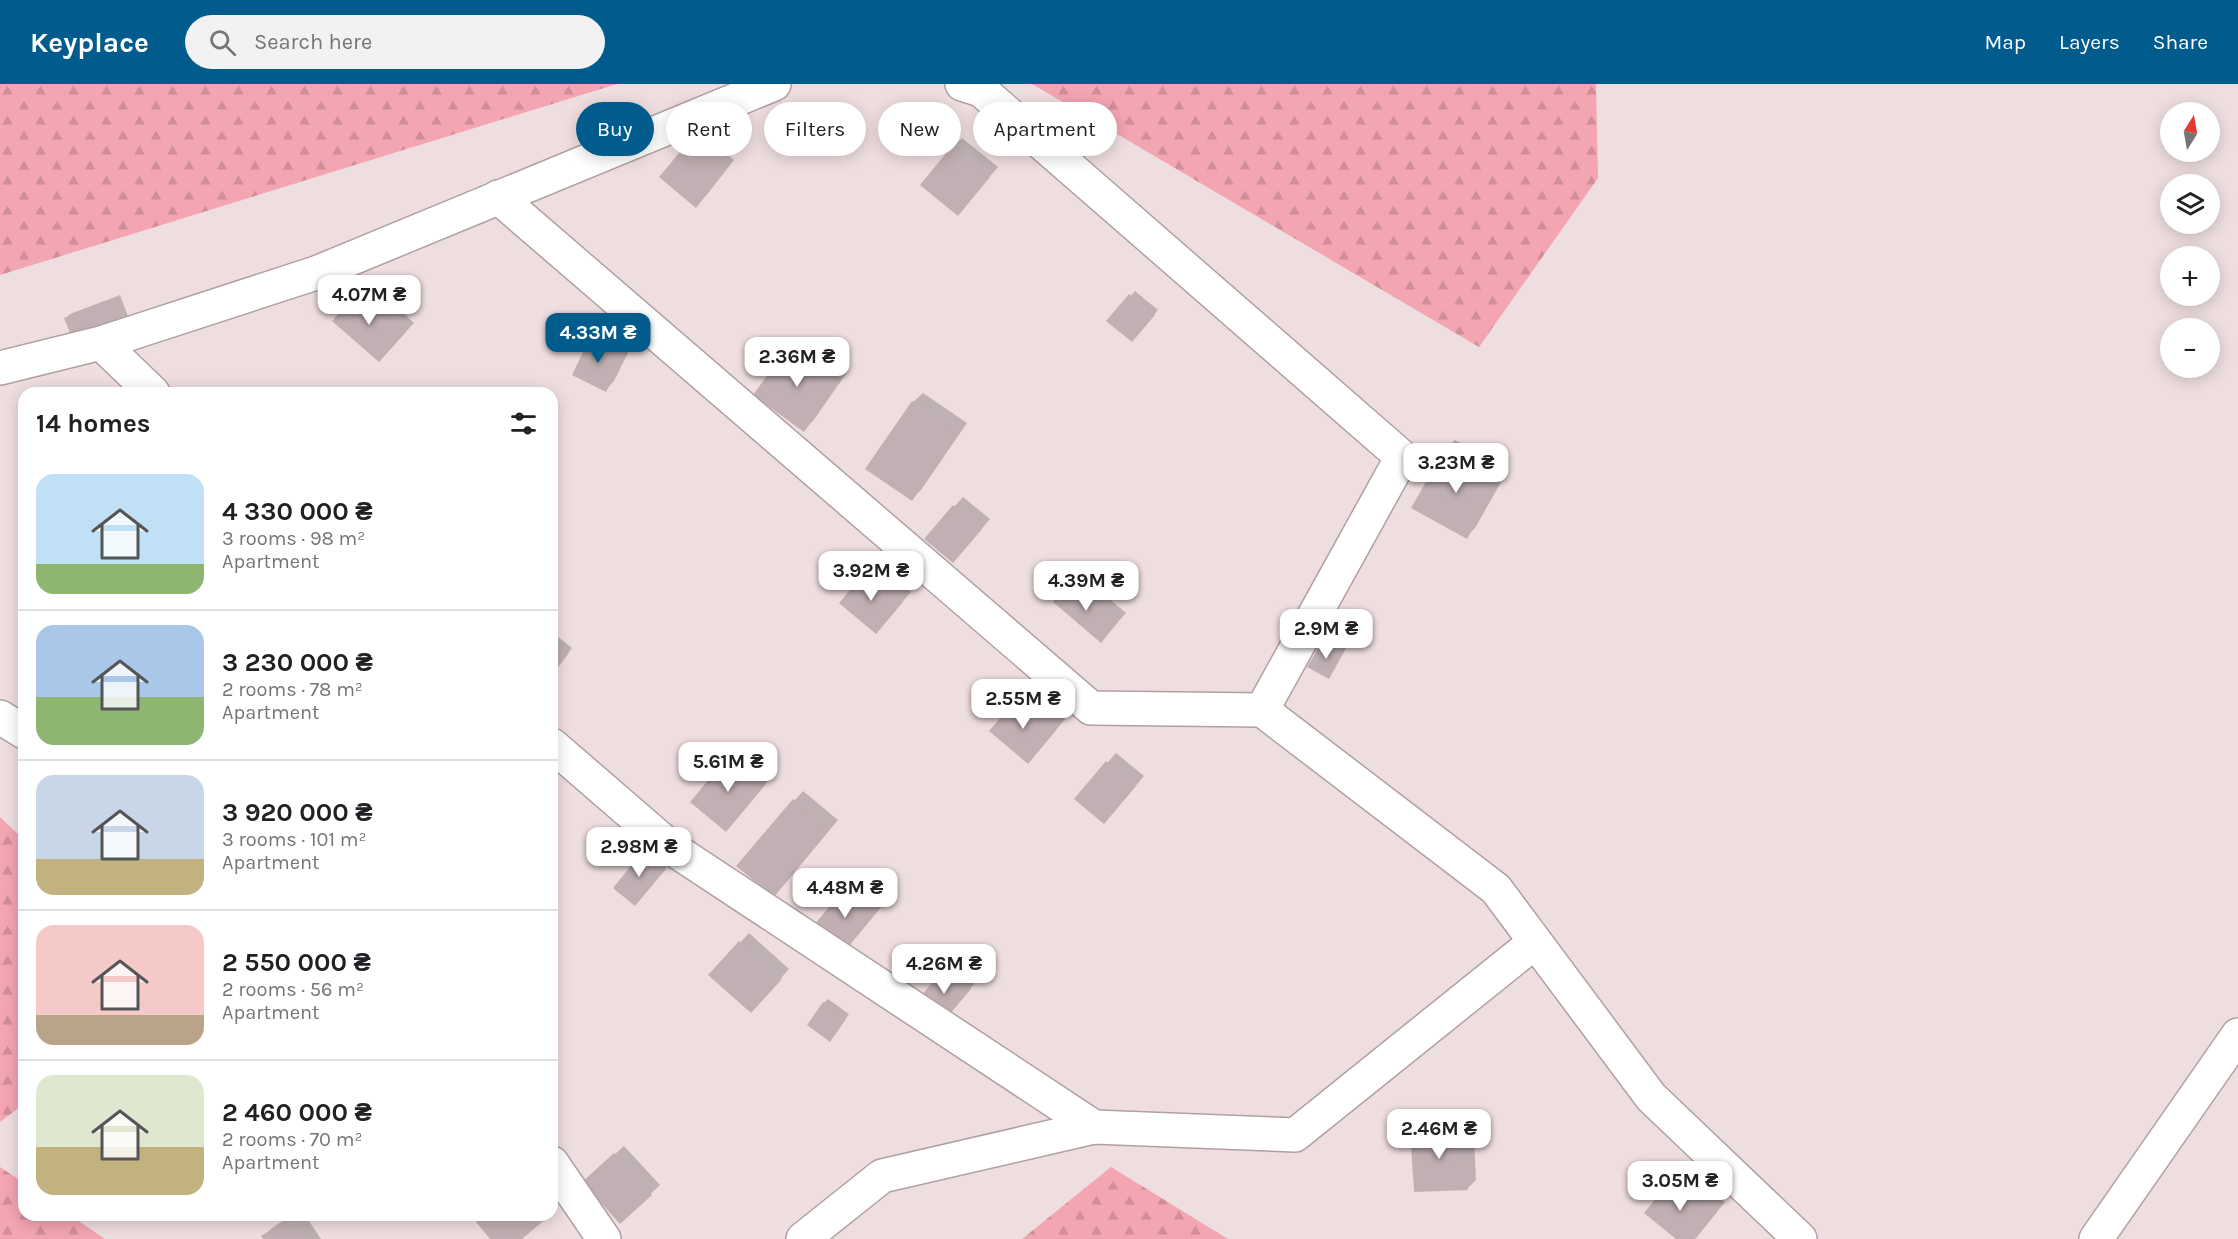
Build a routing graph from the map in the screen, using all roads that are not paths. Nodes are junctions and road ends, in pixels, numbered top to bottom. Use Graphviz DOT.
graph roads {
  1 [pos="774,84"];
  2 [pos="962,84"];
  3 [pos="498,197"];
  4 [pos="101,343"];
  5 [pos="0,368"];
  6 [pos="147,387"];
  7 [pos="1262,710"];
  8 [pos="0,717"];
  9 [pos="18,728"];
  10 [pos="558,750"];
  11 [pos="1535,942"];
  12 [pos="2238,1035"];
  13 [pos="1094,1127"];
  14 [pos="558,1172"];
  15 [pos="604,1239"];
  16 [pos="803,1239"];
  17 [pos="1800,1239"];
  18 [pos="2096,1239"];
  1 -- 3 [label="street"];
  2 -- 7 [label="street"];
  3 -- 4 [label="street"];
  3 -- 7 [label="street"];
  4 -- 5 [label="street"];
  4 -- 6 [label="street"];
  7 -- 11 [label="street"];
  8 -- 9 [label="street"];
  10 -- 13 [label="street"];
  11 -- 13 [label="street"];
  11 -- 17 [label="street"];
  12 -- 18 [label="street"];
  13 -- 16 [label="street"];
  14 -- 15 [label="street"];
}
